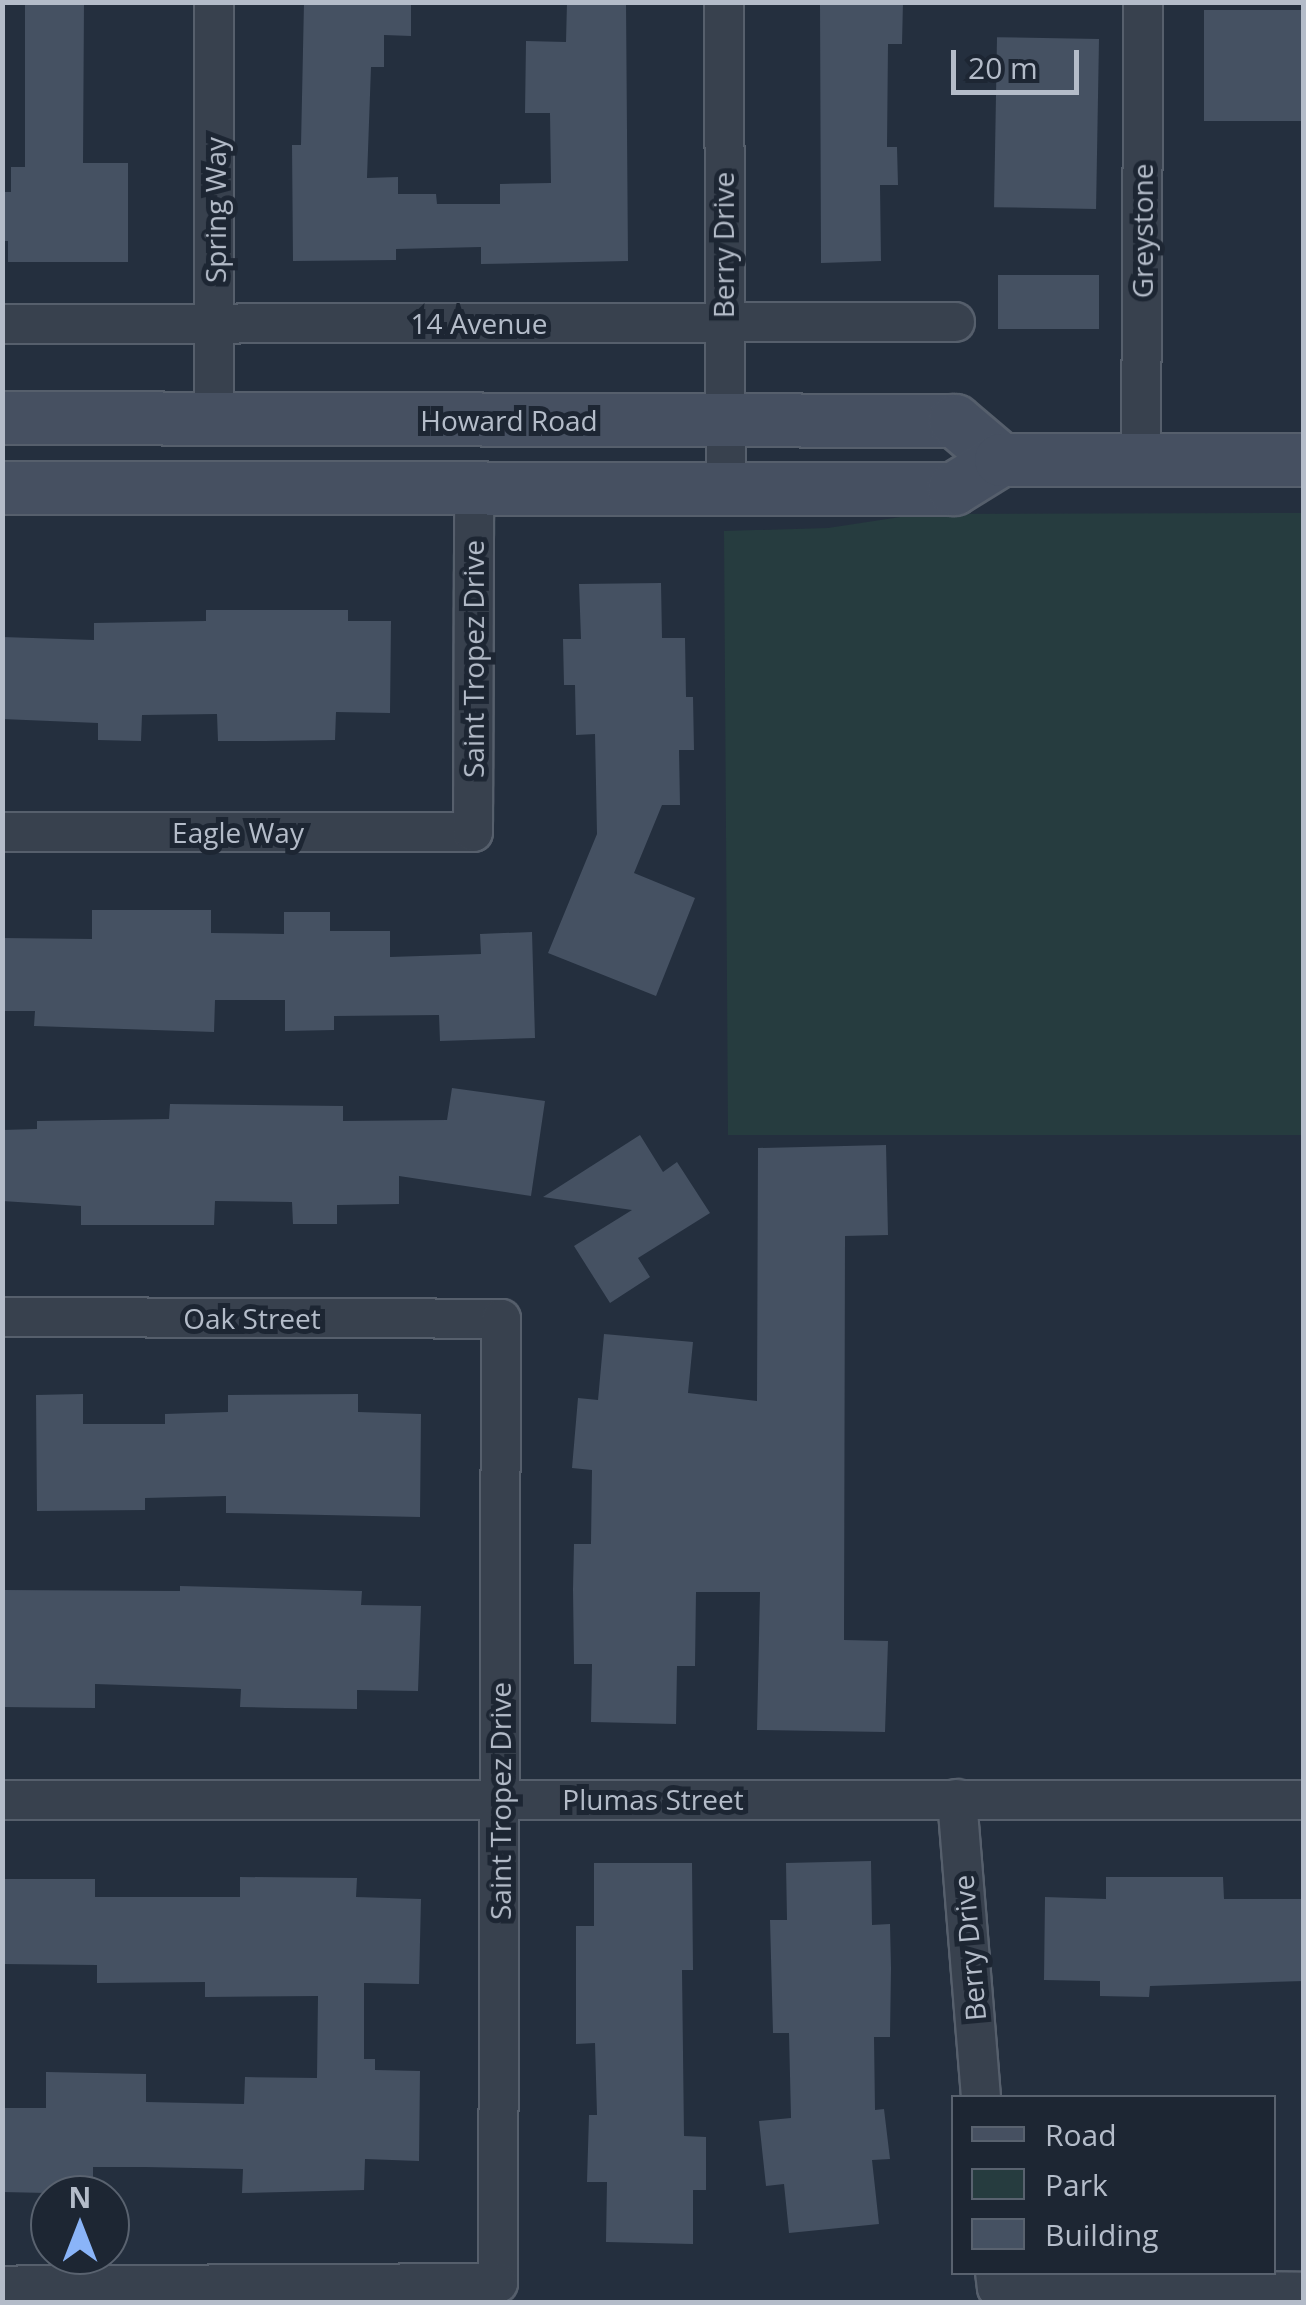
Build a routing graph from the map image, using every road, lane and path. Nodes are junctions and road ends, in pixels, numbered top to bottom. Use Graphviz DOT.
graph roads {
  1 [pos="214,2"];
  2 [pos="724,2"];
  3 [pos="1143,2"];
  4 [pos="722,322"];
  5 [pos="955,322"];
  6 [pos="215,323"];
  7 [pos="2,324"];
  8 [pos="2,418"];
  9 [pos="214,418"];
  10 [pos="725,421"];
  11 [pos="1001,460"];
  12 [pos="1141,460"];
  13 [pos="1304,460"];
  14 [pos="474,487"];
  15 [pos="2,488"];
  16 [pos="726,488"];
  17 [pos="2,832"];
  18 [pos="472,832"];
  19 [pos="2,1317"];
  20 [pos="501,1319"];
  21 [pos="500,1798"];
  22 [pos="956,1798"];
  23 [pos="2,1800"];
  24 [pos="1304,1800"];
  25 [pos="981,2095"];
  26 [pos="996,2280"];
  27 [pos="2,2286"];
  28 [pos="1304,2292"];
  1 -- 6 [label="street, Spring Way"];
  2 -- 4 [label="street, Berry Drive"];
  3 -- 12 [label="street, Greystone"];
  4 -- 5 [label="street, 14 Avenue"];
  4 -- 6 [label="street, 14 Avenue"];
  4 -- 10 [label="street, Berry Drive"];
  6 -- 7 [label="street, 14 Avenue"];
  6 -- 9 [label="street, Spring Way"];
  8 -- 9 [label="main road, Howard Road"];
  9 -- 10 [label="main road, Howard Road"];
  10 -- 11 [label="main road, Howard Road"];
  10 -- 16 [label="street, Berry Drive"];
  11 -- 12 [label="main road"];
  11 -- 16 [label="main road"];
  12 -- 13 [label="main road"];
  14 -- 15 [label="main road"];
  14 -- 16 [label="main road"];
  14 -- 18 [label="street, Saint Tropez Drive"];
  17 -- 18 [label="street, Eagle Way"];
  19 -- 20 [label="street, Oak Street"];
  20 -- 21 [label="street, Saint Tropez Drive"];
  21 -- 22 [label="street, Plumas Street"];
  21 -- 23 [label="street, Plumas Street"];
  21 -- 27 [label="street, Saint Tropez Drive"];
  22 -- 24 [label="street, Plumas Street"];
  22 -- 25 [label="street, Berry Drive"];
  26 -- 28 [label="street"];
}
